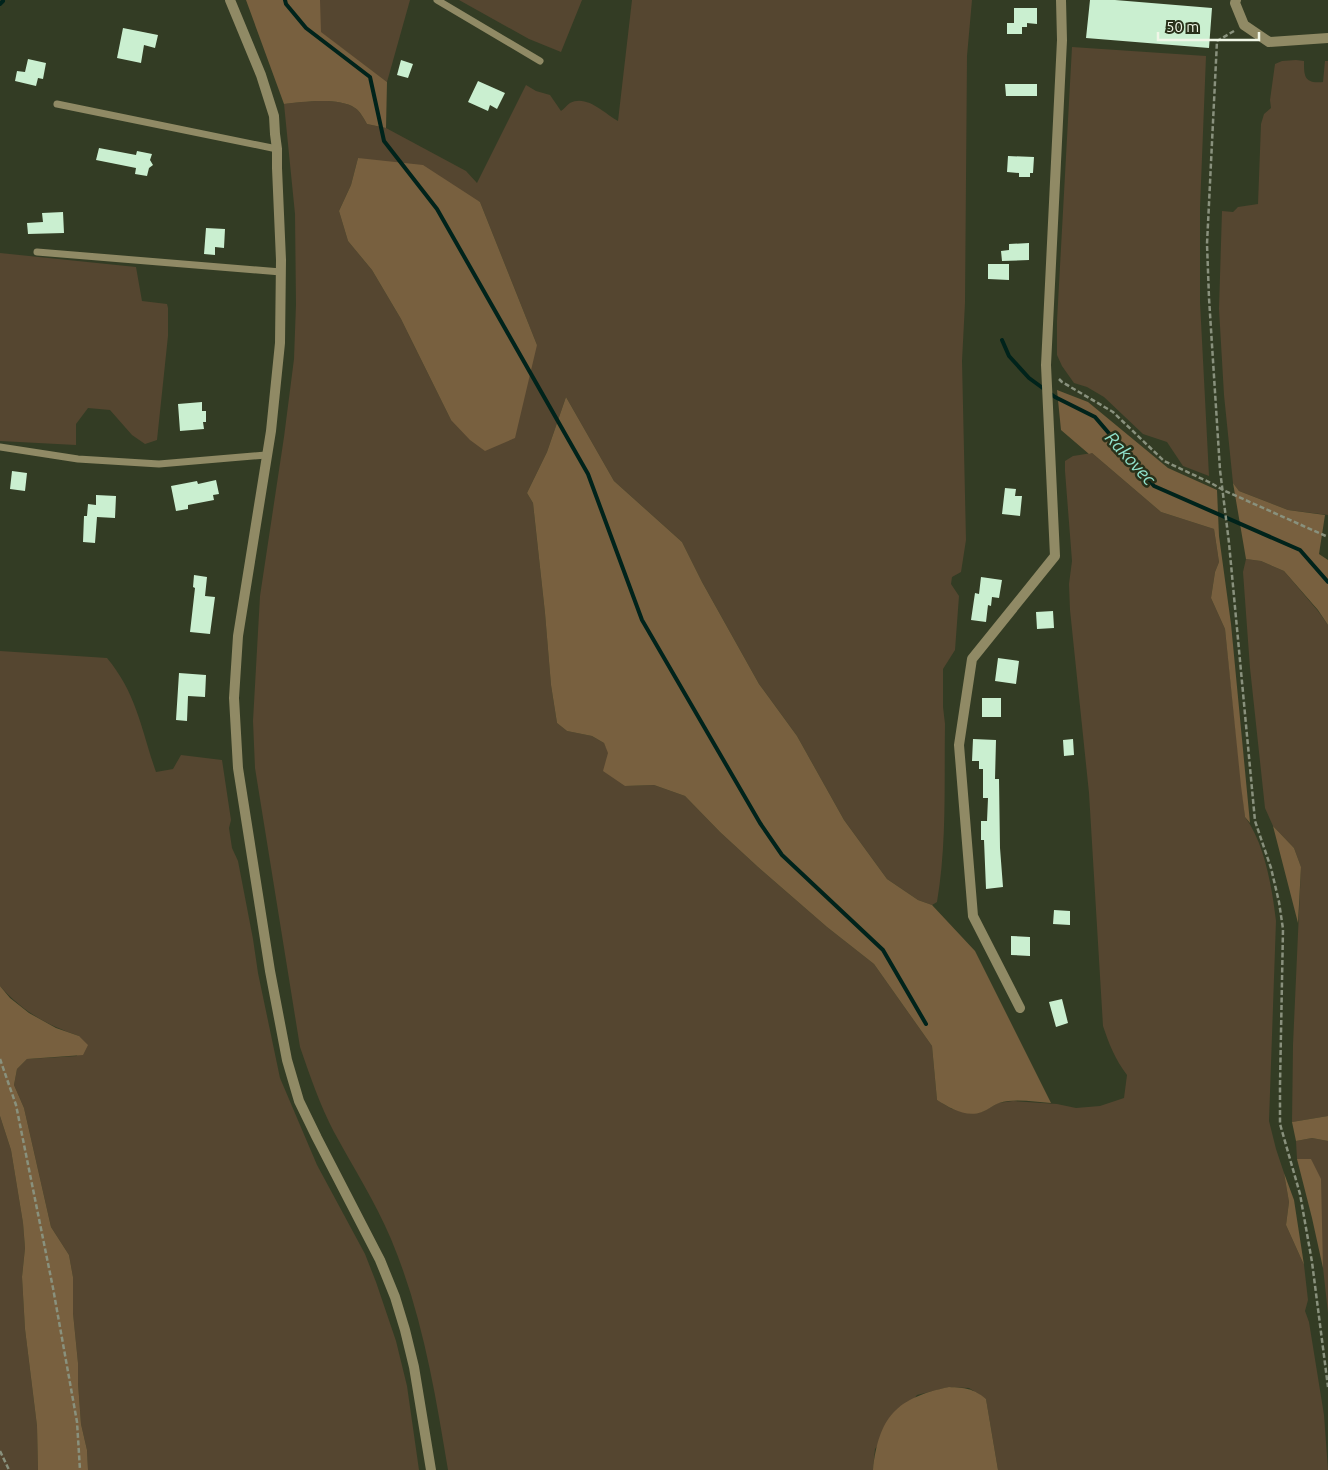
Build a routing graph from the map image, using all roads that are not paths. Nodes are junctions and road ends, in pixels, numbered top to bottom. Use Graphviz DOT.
graph roads {
  1 [pos="230,0"];
  2 [pos="437,0"];
  3 [pos="1061,0"];
  4 [pos="1236,0"];
  5 [pos="1328,38"];
  6 [pos="540,62"];
  7 [pos="57,104"];
  8 [pos="277,149"];
  9 [pos="37,252"];
  10 [pos="281,272"];
  11 [pos="0,447"];
  12 [pos="266,455"];
  13 [pos="1020,1008"];
  14 [pos="431,1470"];
  1 -- 8 [label="street"];
  2 -- 6 [label="lane"];
  3 -- 13 [label="street"];
  4 -- 5 [label="street"];
  7 -- 8 [label="lane"];
  8 -- 10 [label="street"];
  9 -- 10 [label="lane"];
  10 -- 12 [label="street"];
  11 -- 12 [label="lane"];
  12 -- 14 [label="street"];
}
